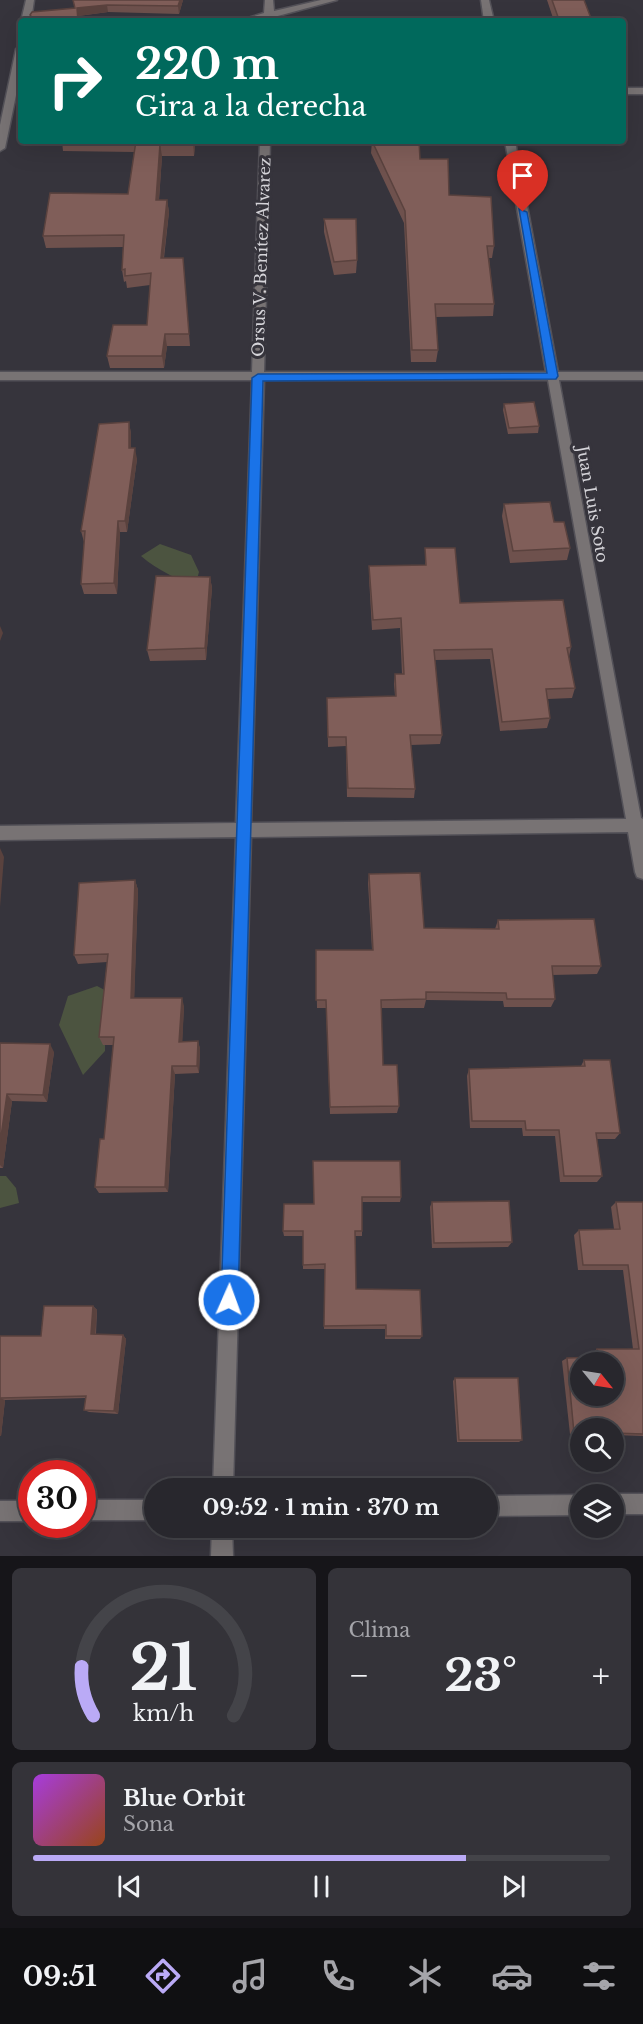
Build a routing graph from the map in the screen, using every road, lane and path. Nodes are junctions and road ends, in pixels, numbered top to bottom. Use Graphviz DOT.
graph roads {
  1 [pos="30,0"];
  2 [pos="269,0"];
  3 [pos="333,0"];
  4 [pos="485,0"];
  5 [pos="27,18"];
  6 [pos="269,18"];
  7 [pos="488,18"];
  8 [pos="15,72"];
  9 [pos="626,91"];
  10 [pos="643,91"];
  11 [pos="265,144"];
  12 [pos="511,144"];
  13 [pos="0,148"];
  14 [pos="0,376"];
  15 [pos="553,376"];
  16 [pos="643,376"];
  17 [pos="258,378"];
  18 [pos="639,825"];
  19 [pos="244,830"];
  20 [pos="0,833"];
  21 [pos="643,872"];
  22 [pos="224,1478"];
  23 [pos="624,1504"];
  24 [pos="643,1504"];
  25 [pos="570,1505"];
  26 [pos="498,1506"];
  27 [pos="96,1510"];
  28 [pos="144,1510"];
  29 [pos="0,1511"];
  30 [pos="18,1511"];
  31 [pos="222,1538"];
  32 [pos="222,1556"];
  1 -- 5 [label="street"];
  2 -- 6 [label="street"];
  3 -- 6 [label="street"];
  4 -- 7 [label="street"];
  8 -- 13 [label="street"];
  9 -- 10 [label="street"];
  11 -- 17 [label="street, Orsus V. Benítez Alvarez"];
  12 -- 15 [label="street, Juan Luis Soto"];
  14 -- 17 [label="street"];
  15 -- 16 [label="street"];
  15 -- 17 [label="street"];
  15 -- 18 [label="street, Juan Luis Soto"];
  17 -- 19 [label="street, Orsus V. Benítez Alvarez"];
  18 -- 19 [label="street"];
  18 -- 21 [label="street, Juan Luis Soto"];
  19 -- 20 [label="street"];
  19 -- 22 [label="street, Orsus V. Benítez Alvarez"];
  23 -- 24 [label="street"];
  25 -- 26 [label="street"];
  27 -- 28 [label="street"];
  29 -- 30 [label="street"];
  31 -- 32 [label="street"];
}
